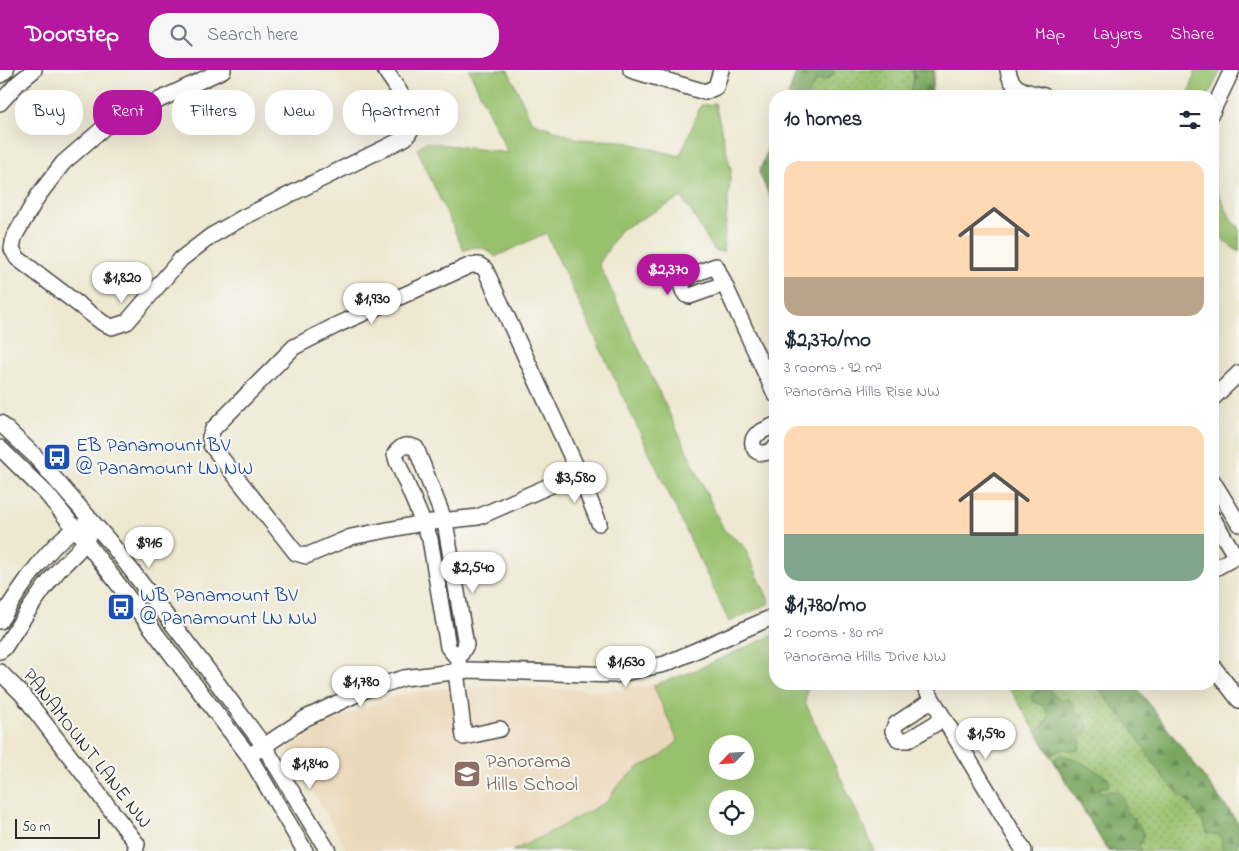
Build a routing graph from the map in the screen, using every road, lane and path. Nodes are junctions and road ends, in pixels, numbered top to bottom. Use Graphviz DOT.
graph roads {
  1 [pos="6,70"];
  2 [pos="34,70"];
  3 [pos="223,70"];
  4 [pos="386,70"];
  5 [pos="631,70"];
  6 [pos="721,70"];
  7 [pos="1008,70"];
  8 [pos="1232,70"];
  9 [pos="0,75"];
  10 [pos="1021,90"];
  11 [pos="1219,97"];
  12 [pos="0,103"];
  13 [pos="724,284"];
  14 [pos="1239,373"];
  15 [pos="769,381"];
  16 [pos="1219,393"];
  17 [pos="0,423"];
  18 [pos="769,428"];
  19 [pos="0,448"];
  20 [pos="769,451"];
  21 [pos="579,473"];
  22 [pos="1219,491"];
  23 [pos="445,522"];
  24 [pos="93,523"];
  25 [pos="422,523"];
  26 [pos="599,523"];
  27 [pos="1239,524"];
  28 [pos="1219,528"];
  29 [pos="74,529"];
  30 [pos="86,542"];
  31 [pos="1238,556"];
  32 [pos="1219,566"];
  33 [pos="769,619"];
  34 [pos="0,621"];
  35 [pos="0,651"];
  36 [pos="458,667"];
  37 [pos="0,672"];
  38 [pos="1219,674"];
  39 [pos="926,690"];
  40 [pos="932,700"];
  41 [pos="1239,700"];
  42 [pos="943,719"];
  43 [pos="500,729"];
  44 [pos="264,746"];
  45 [pos="249,756"];
  46 [pos="1019,849"];
  47 [pos="135,851"];
  48 [pos="305,851"];
  49 [pos="328,851"];
  1 -- 9 [label="street"];
  2 -- 12 [label="street"];
  3 -- 4 [label="street"];
  5 -- 6 [label="street"];
  7 -- 10 [label="street"];
  8 -- 11 [label="street"];
  13 -- 15 [label="street"];
  14 -- 16 [label="street"];
  17 -- 24 [label="street"];
  18 -- 20 [label="street"];
  19 -- 29 [label="street"];
  21 -- 23 [label="street"];
  21 -- 25 [label="street"];
  21 -- 26 [label="street"];
  22 -- 27 [label="street"];
  23 -- 25 [label="street"];
  23 -- 25 [label="street"];
  23 -- 36 [label="street"];
  24 -- 29 [label="street"];
  24 -- 30 [label="street"];
  24 -- 44 [label="street"];
  25 -- 36 [label="street"];
  28 -- 31 [label="street"];
  29 -- 30 [label="street"];
  29 -- 34 [label="street"];
  30 -- 35 [label="street"];
  30 -- 45 [label="street"];
  31 -- 32 [label="street"];
  33 -- 36 [label="street"];
  36 -- 43 [label="street"];
  36 -- 44 [label="street"];
  37 -- 47 [label="street, PANAMOUNT LANE NW"];
  38 -- 41 [label="street"];
  39 -- 40 [label="street"];
  40 -- 42 [label="street"];
  40 -- 42 [label="street"];
  42 -- 46 [label="street"];
  44 -- 45 [label="street"];
  44 -- 49 [label="street"];
  45 -- 48 [label="street"];
}
